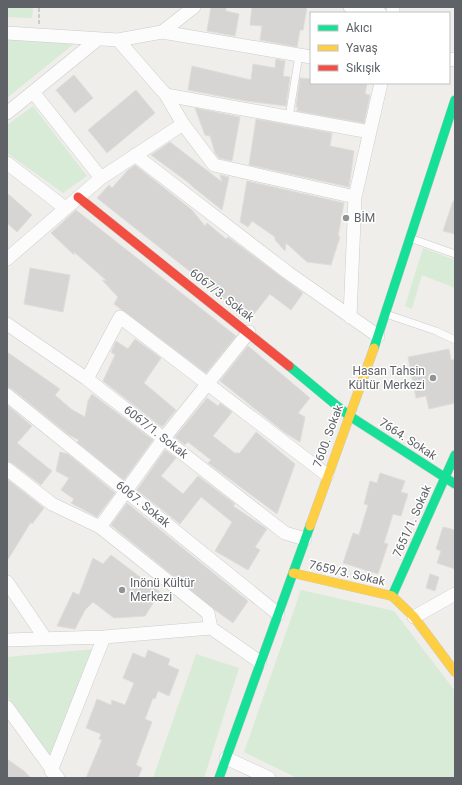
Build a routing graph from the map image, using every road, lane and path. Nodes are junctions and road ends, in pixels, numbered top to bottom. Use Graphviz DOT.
graph roads {
  1 [pos="39,7"];
  2 [pos="194,7"];
  3 [pos="350,7"];
  4 [pos="375,12"];
  5 [pos="162,32"];
  6 [pos="7,33"];
  7 [pos="39,35"];
  8 [pos="98,39"];
  9 [pos="118,40"];
  10 [pos="305,56"];
  11 [pos="381,84"];
  12 [pos="33,92"];
  13 [pos="166,95"];
  14 [pos="455,100"];
  15 [pos="7,113"];
  16 [pos="289,118"];
  17 [pos="184,124"];
  18 [pos="370,132"];
  19 [pos="136,155"];
  20 [pos="7,164"];
  21 [pos="101,178"];
  22 [pos="78,197"];
  23 [pos="355,197"];
  24 [pos="65,208"];
  25 [pos="410,238"];
  26 [pos="455,254"];
  27 [pos="7,259"];
  28 [pos="385,313"];
  29 [pos="350,317"];
  30 [pos="7,324"];
  31 [pos="249,332"];
  32 [pos="378,336"];
  33 [pos="455,340"];
  34 [pos="87,379"];
  35 [pos="208,384"];
  36 [pos="7,395"];
  37 [pos="348,415"];
  38 [pos="164,438"];
  39 [pos="455,455"];
  40 [pos="7,469"];
  41 [pos="327,475"];
  42 [pos="445,477"];
  43 [pos="455,484"];
  44 [pos="127,491"];
  45 [pos="100,527"];
  46 [pos="305,539"];
  47 [pos="293,573"];
  48 [pos="7,582"];
  49 [pos="455,594"];
  50 [pos="392,596"];
  51 [pos="278,614"];
  52 [pos="414,617"];
  53 [pos="211,628"];
  54 [pos="104,637"];
  55 [pos="45,638"];
  56 [pos="7,640"];
  57 [pos="260,662"];
  58 [pos="455,672"];
  59 [pos="7,707"];
  60 [pos="11,724"];
  61 [pos="226,758"];
  62 [pos="55,774"];
  63 [pos="219,778"];
  64 [pos="269,778"];
  1 -- 7 [label="path"];
  2 -- 5 [label="street"];
  3 -- 4 [label="street"];
  5 -- 9 [label="street"];
  5 -- 10 [label="street"];
  6 -- 7 [label="street"];
  7 -- 8 [label="street"];
  8 -- 9 [label="street"];
  8 -- 12 [label="street"];
  9 -- 13 [label="street"];
  10 -- 16 [label="lane"];
  11 -- 18 [label="street"];
  12 -- 15 [label="street"];
  12 -- 21 [label="street"];
  13 -- 16 [label="street"];
  13 -- 17 [label="street"];
  14 -- 25 [label="street, 7600. Sokak"];
  16 -- 18 [label="street"];
  17 -- 19 [label="street"];
  17 -- 23 [label="street"];
  18 -- 23 [label="street"];
  19 -- 21 [label="street"];
  19 -- 29 [label="street"];
  20 -- 24 [label="street"];
  21 -- 22 [label="street"];
  22 -- 24 [label="street"];
  22 -- 31 [label="street, 6067/3. Sokak"];
  23 -- 29 [label="street"];
  24 -- 27 [label="street"];
  25 -- 26 [label="lane"];
  25 -- 28 [label="street, 7600. Sokak"];
  28 -- 32 [label="street, 7600. Sokak"];
  28 -- 33 [label="lane"];
  29 -- 32 [label="street"];
  30 -- 34 [label="street, 6067/1. Sokak"];
  31 -- 35 [label="street"];
  31 -- 37 [label="street, 6067/3. Sokak"];
  32 -- 37 [label="street, 7600. Sokak"];
  34 -- 35 [label="street"];
  34 -- 38 [label="street, 6067/1. Sokak"];
  35 -- 38 [label="street"];
  35 -- 41 [label="street"];
  36 -- 44 [label="street, 6067. Sokak"];
  37 -- 41 [label="street, 7600. Sokak"];
  37 -- 42 [label="street, 7664. Sokak"];
  38 -- 44 [label="street"];
  38 -- 46 [label="street, 6067/1. Sokak"];
  39 -- 42 [label="street, 7651/1. Sokak"];
  40 -- 45 [label="street"];
  41 -- 46 [label="street, 7600. Sokak"];
  42 -- 43 [label="street, 7664. Sokak"];
  42 -- 50 [label="street, 7651/1. Sokak"];
  44 -- 45 [label="street"];
  44 -- 51 [label="street, 6067. Sokak"];
  45 -- 53 [label="street"];
  46 -- 47 [label="street, 7600. Sokak"];
  47 -- 50 [label="street, 7659/3. Sokak"];
  47 -- 51 [label="street, 7600. Sokak"];
  48 -- 55 [label="street"];
  49 -- 52 [label="street"];
  50 -- 52 [label="street, 7659/3. Sokak"];
  51 -- 57 [label="street, 7600. Sokak"];
  52 -- 58 [label="street, 7659/3. Sokak"];
  53 -- 54 [label="street"];
  53 -- 57 [label="street"];
  54 -- 55 [label="street"];
  54 -- 62 [label="street"];
  55 -- 56 [label="street"];
  57 -- 61 [label="street, 7600. Sokak"];
  59 -- 60 [label="street"];
  60 -- 62 [label="street"];
  61 -- 63 [label="street, 7600. Sokak"];
  61 -- 64 [label="street"];
}
